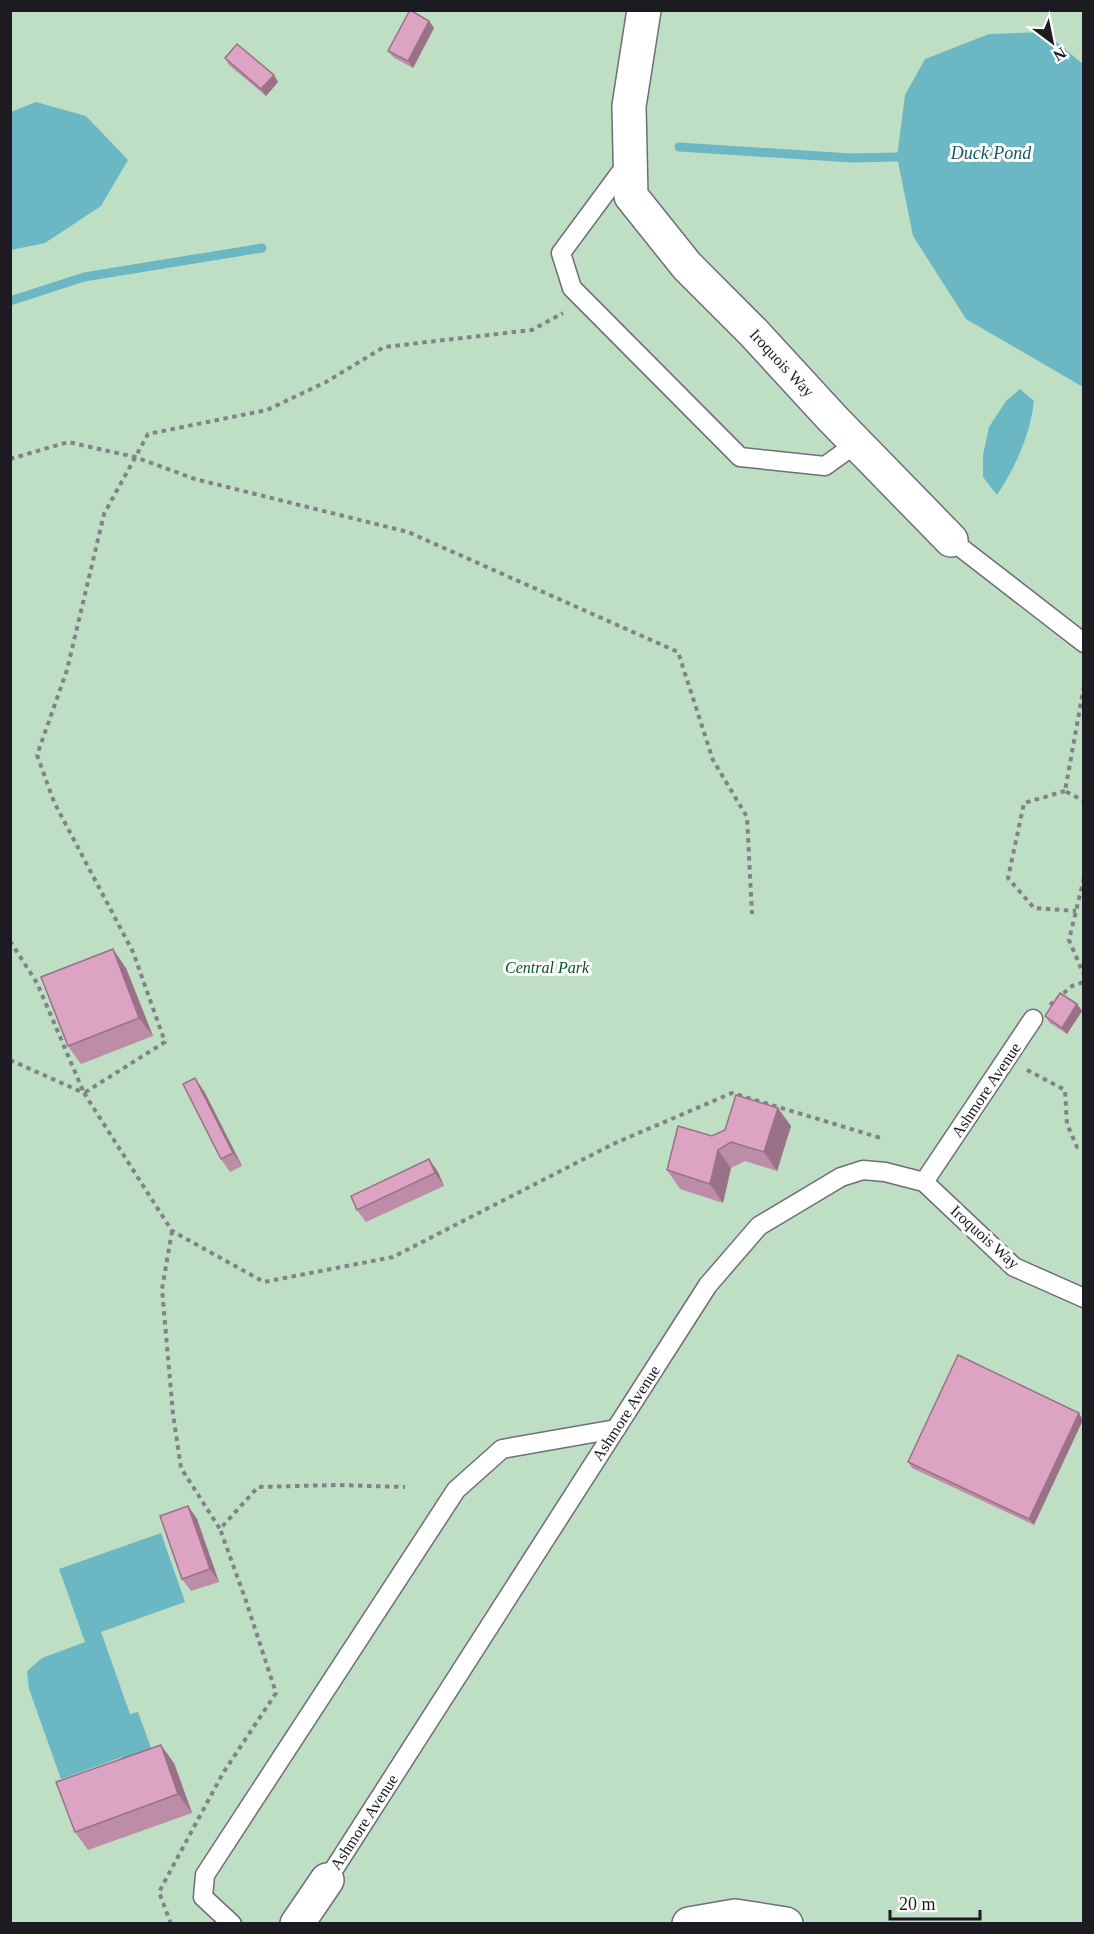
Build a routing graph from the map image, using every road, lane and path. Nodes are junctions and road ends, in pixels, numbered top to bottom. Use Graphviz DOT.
graph roads {
  1 [pos="644,10"];
  2 [pos="630,159"];
  3 [pos="584,301"];
  4 [pos="857,443"];
  5 [pos="135,457"];
  6 [pos="10,459"];
  7 [pos="951,540"];
  8 [pos="1083,643"];
  9 [pos="1083,686"];
  10 [pos="1065,791"];
  11 [pos="1083,801"];
  12 [pos="1083,878"];
  13 [pos="1076,911"];
  14 [pos="752,914"];
  15 [pos="10,941"];
  16 [pos="1083,975"];
  17 [pos="1083,982"];
  18 [pos="1033,1019"];
  19 [pos="10,1060"];
  20 [pos="1024,1068"];
  21 [pos="84,1093"];
  22 [pos="884,1139"];
  23 [pos="1083,1149"];
  24 [pos="924,1182"];
  25 [pos="172,1232"];
  26 [pos="1083,1298"];
  27 [pos="616,1428"];
  28 [pos="405,1487"];
  29 [pos="220,1529"];
  30 [pos="327,1880"];
  31 [pos="171,1923"];
  32 [pos="232,1923"];
  33 [pos="297,1923"];
  34 [pos="689,1923"];
  35 [pos="786,1923"];
  1 -- 2 [label="street, Iroquois Way"];
  2 -- 3 [label="lane"];
  2 -- 4 [label="street, Iroquois Way"];
  3 -- 4 [label="lane"];
  3 -- 5 [label="path"];
  4 -- 7 [label="street, Iroquois Way"];
  5 -- 6 [label="path"];
  5 -- 14 [label="path"];
  5 -- 21 [label="path"];
  7 -- 8 [label="lane, Iroquois Way"];
  9 -- 10 [label="path"];
  10 -- 11 [label="path"];
  10 -- 13 [label="path"];
  12 -- 13 [label="path"];
  13 -- 16 [label="path"];
  15 -- 21 [label="path"];
  17 -- 18 [label="path"];
  18 -- 24 [label="lane, Ashmore Avenue"];
  19 -- 21 [label="path"];
  20 -- 23 [label="path"];
  21 -- 25 [label="path"];
  22 -- 25 [label="path"];
  24 -- 26 [label="lane, Iroquois Way"];
  24 -- 27 [label="lane, Ashmore Avenue"];
  25 -- 29 [label="path"];
  27 -- 30 [label="lane, Ashmore Avenue"];
  27 -- 32 [label="lane"];
  28 -- 29 [label="path"];
  29 -- 31 [label="path"];
  30 -- 33 [label="street, Ashmore Avenue"];
  34 -- 35 [label="street"];
}
